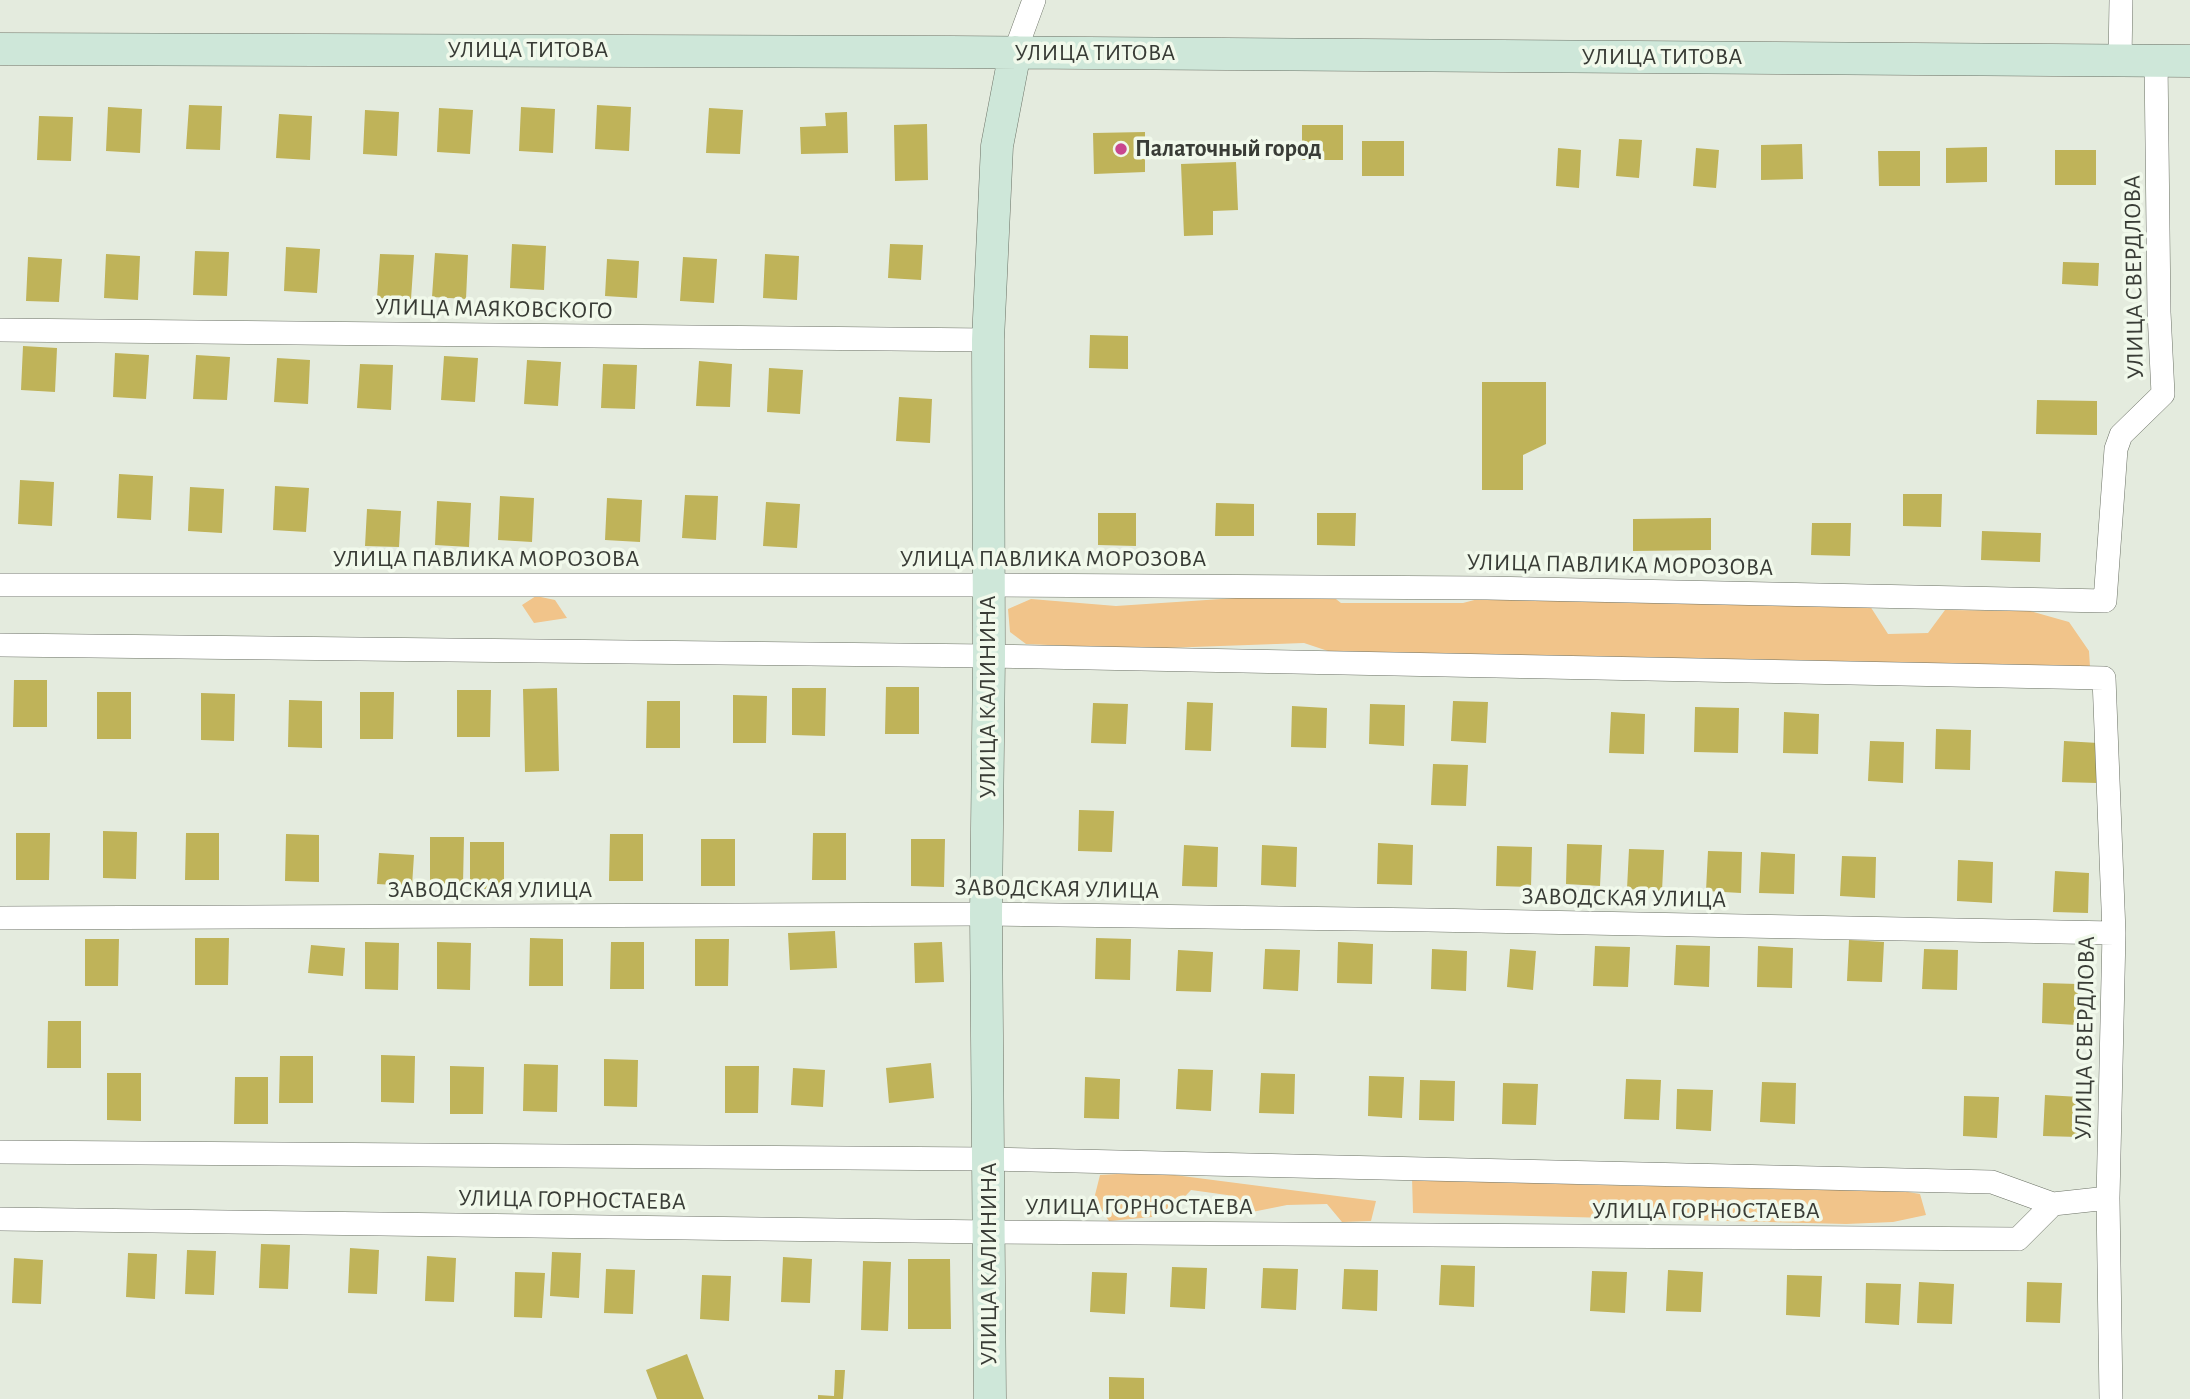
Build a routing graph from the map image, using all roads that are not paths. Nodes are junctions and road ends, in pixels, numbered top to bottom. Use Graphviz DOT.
graph roads {
  1 [pos="1034,0"];
  2 [pos="2121,0"];
  3 [pos="0,49"];
  4 [pos="1015,52"];
  5 [pos="2120,60"];
  6 [pos="2156,60"];
  7 [pos="2190,61"];
  8 [pos="0,330"];
  9 [pos="988,340"];
  10 [pos="0,585"];
  11 [pos="988,585"];
  12 [pos="2105,601"];
  13 [pos="0,645"];
  14 [pos="989,656"];
  15 [pos="986,914"];
  16 [pos="0,918"];
  17 [pos="2114,933"];
  18 [pos="0,1152"];
  19 [pos="988,1159"];
  20 [pos="2108,1198"];
  21 [pos="2053,1204"];
  22 [pos="0,1219"];
  23 [pos="990,1232"];
  24 [pos="990,1399"];
  25 [pos="2110,1399"];
  1 -- 4 [label="street, УЛИЦА КАЛИНИНА"];
  2 -- 5 [label="street"];
  3 -- 4 [label="main road, УЛИЦА ТИТОВА"];
  4 -- 5 [label="main road, УЛИЦА ТИТОВА"];
  4 -- 9 [label="main road, УЛИЦА КАЛИНИНА"];
  5 -- 6 [label="main road, УЛИЦА ТИТОВА"];
  6 -- 7 [label="main road, УЛИЦА ТИТОВА"];
  6 -- 12 [label="street, УЛИЦА СВЕРДЛОВА"];
  8 -- 9 [label="street, УЛИЦА МАЯКОВСКОГО"];
  9 -- 11 [label="main road, УЛИЦА КАЛИНИНА"];
  10 -- 11 [label="street, УЛИЦА ПАВЛИКА МОРОЗОВА"];
  11 -- 12 [label="street, УЛИЦА ПАВЛИКА МОРОЗОВА"];
  11 -- 14 [label="main road, УЛИЦА КАЛИНИНА"];
  13 -- 14 [label="street"];
  14 -- 15 [label="main road, УЛИЦА КАЛИНИНА"];
  14 -- 17 [label="street, УЛИЦА СВЕРДЛОВА"];
  15 -- 16 [label="street, ЗАВОДСКАЯ УЛИЦА"];
  15 -- 17 [label="street, ЗАВОДСКАЯ УЛИЦА"];
  15 -- 19 [label="main road, УЛИЦА КАЛИНИНА"];
  17 -- 20 [label="street, УЛИЦА СВЕРДЛОВА"];
  18 -- 19 [label="street, УЛИЦА ГОРНОСТАЕВА"];
  19 -- 21 [label="street, УЛИЦА ГОРНОСТАЕВА"];
  19 -- 23 [label="main road, УЛИЦА КАЛИНИНА"];
  20 -- 21 [label="street, УЛИЦА ГОРНОСТАЕВА"];
  20 -- 25 [label="street, УЛИЦА СВЕРДЛОВА"];
  21 -- 23 [label="street, УЛИЦА ГОРНОСТАЕВА"];
  22 -- 23 [label="street, УЛИЦА ГОРНОСТАЕВА"];
  23 -- 24 [label="main road, УЛИЦА КАЛИНИНА"];
}
